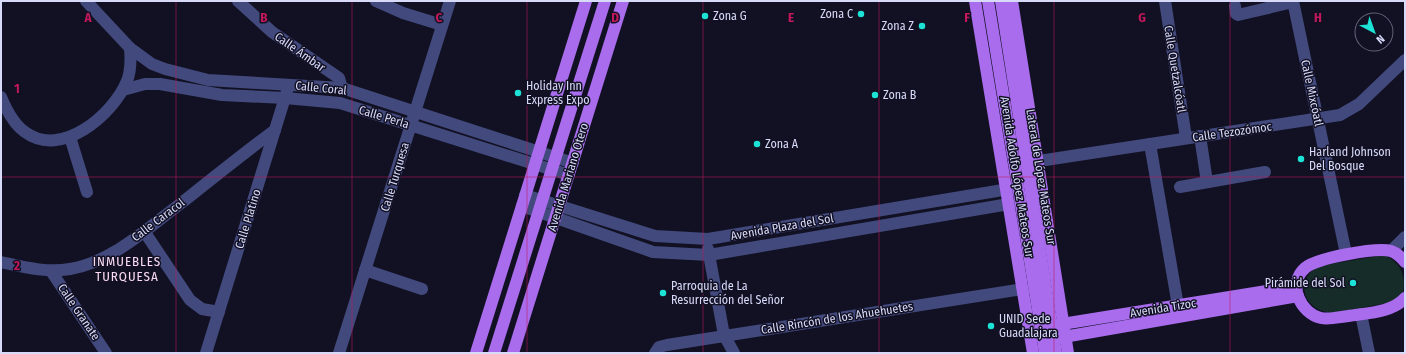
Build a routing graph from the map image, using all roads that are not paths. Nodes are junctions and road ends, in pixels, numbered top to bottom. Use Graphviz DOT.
graph roads {
  1 [pos="86,1"];
  2 [pos="238,1"];
  3 [pos="376,1"];
  4 [pos="450,1"];
  5 [pos="586,1"];
  6 [pos="604,1"];
  7 [pos="623,1"];
  8 [pos="975,1"];
  9 [pos="988,1"];
  10 [pos="1001,1"];
  11 [pos="1012,1"];
  12 [pos="1165,1"];
  13 [pos="1293,2"];
  14 [pos="1235,6"];
  15 [pos="597,24"];
  16 [pos="442,25"];
  17 [pos="576,33"];
  18 [pos="130,48"];
  19 [pos="1405,60"];
  20 [pos="152,64"];
  21 [pos="144,84"];
  22 [pos="289,84"];
  23 [pos="342,88"];
  24 [pos="123,90"];
  25 [pos="1,97"];
  26 [pos="285,98"];
  27 [pos="340,103"];
  28 [pos="415,112"];
  29 [pos="1318,120"];
  30 [pos="411,125"];
  31 [pos="275,130"];
  32 [pos="1200,136"];
  33 [pos="70,137"];
  34 [pos="1186,138"];
  35 [pos="1150,144"];
  36 [pos="539,152"];
  37 [pos="555,157"];
  38 [pos="1039,161"];
  39 [pos="572,163"];
  40 [pos="535,165"];
  41 [pos="551,170"];
  42 [pos="1265,172"];
  43 [pos="569,175"];
  44 [pos="1207,182"];
  45 [pos="1042,183"];
  46 [pos="1024,186"];
  47 [pos="1180,187"];
  48 [pos="1006,189"];
  49 [pos="87,192"];
  50 [pos="524,201"];
  51 [pos="1009,204"];
  52 [pos="540,206"];
  53 [pos="557,212"];
  54 [pos="144,231"];
  55 [pos="1405,237"];
  56 [pos="708,239"];
  57 [pos="1391,251"];
  58 [pos="1346,254"];
  59 [pos="709,255"];
  60 [pos="506,257"];
  61 [pos="1404,259"];
  62 [pos="1,262"];
  63 [pos="365,270"];
  64 [pos="52,271"];
  65 [pos="422,289"];
  66 [pos="1022,289"];
  67 [pos="514,290"];
  68 [pos="1297,291"];
  69 [pos="1405,298"];
  70 [pos="1178,306"];
  71 [pos="219,312"];
  72 [pos="1160,314"];
  73 [pos="1361,314"];
  74 [pos="1064,324"];
  75 [pos="1040,328"];
  76 [pos="724,335"];
  77 [pos="1066,336"];
  78 [pos="1048,339"];
  79 [pos="1032,348"];
  80 [pos="106,353"];
  81 [pos="206,353"];
  82 [pos="339,353"];
  83 [pos="476,353"];
  84 [pos="494,353"];
  85 [pos="513,353"];
  86 [pos="656,353"];
  87 [pos="734,353"];
  88 [pos="1045,353"];
  89 [pos="1056,353"];
  90 [pos="1068,353"];
  91 [pos="1369,353"];
  1 -- 18 [label="street, Calle Coral"];
  2 -- 23 [label="street, Calle Ámbar"];
  3 -- 16 [label="street"];
  4 -- 16 [label="street, Calle Turquesa"];
  5 -- 17 [label="main road"];
  6 -- 15 [label="main road, Avenida Mariano Otero"];
  7 -- 39 [label="main road, Avenida Mariano Otero"];
  8 -- 48 [label="main road"];
  9 -- 46 [label="main road, Avenida Adolfo López Mateos Sur"];
  10 -- 46 [label="main road, Avenida Adolfo López Mateos Sur"];
  11 -- 38 [label="main road, Lateral de López Mateos Sur"];
  12 -- 34 [label="street, Calle Quetzalcóatl"];
  13 -- 14 [label="street"];
  13 -- 29 [label="street, Calle Mixcóatl"];
  15 -- 17 [label="main road"];
  15 -- 37 [label="main road, Avenida Mariano Otero"];
  16 -- 28 [label="street, Calle Turquesa"];
  17 -- 36 [label="main road"];
  18 -- 20 [label="street, Calle Coral"];
  18 -- 24 [label="street"];
  19 -- 29 [label="street, Calle Tezozómoc"];
  20 -- 21 [label="street"];
  20 -- 22 [label="street, Calle Coral"];
  21 -- 24 [label="street, Calle Perla"];
  21 -- 26 [label="street, Calle Perla"];
  22 -- 23 [label="street, Calle Coral"];
  22 -- 26 [label="street, Calle Platino"];
  23 -- 27 [label="street"];
  23 -- 28 [label="street, Calle Coral"];
  24 -- 33 [label="street"];
  25 -- 33 [label="street"];
  26 -- 27 [label="street, Calle Perla"];
  26 -- 31 [label="street, Calle Platino"];
  27 -- 30 [label="street, Calle Perla"];
  28 -- 30 [label="street, Calle Turquesa"];
  28 -- 36 [label="street, Calle Coral"];
  29 -- 32 [label="street, Calle Tezozómoc"];
  29 -- 58 [label="street, Calle Mixcóatl"];
  30 -- 40 [label="street, Calle Perla"];
  30 -- 63 [label="street, Calle Turquesa"];
  31 -- 54 [label="street, Calle Caracol"];
  31 -- 71 [label="street, Calle Platino"];
  32 -- 34 [label="street, Calle Tezozómoc"];
  32 -- 44 [label="street"];
  33 -- 49 [label="street"];
  34 -- 35 [label="street, Calle Tezozómoc"];
  35 -- 38 [label="street, Calle Tezozómoc"];
  35 -- 70 [label="street"];
  36 -- 37 [label="street, Calle Coral"];
  36 -- 40 [label="main road"];
  37 -- 39 [label="street, Calle Coral"];
  37 -- 41 [label="main road, Avenida Mariano Otero"];
  38 -- 45 [label="main road, Lateral de López Mateos Sur"];
  39 -- 43 [label="main road, Avenida Mariano Otero"];
  40 -- 41 [label="street, Calle Perla"];
  40 -- 50 [label="main road"];
  41 -- 43 [label="street, Calle Perla"];
  41 -- 52 [label="main road, Avenida Mariano Otero"];
  42 -- 44 [label="street"];
  43 -- 53 [label="main road, Avenida Mariano Otero"];
  44 -- 47 [label="street"];
  45 -- 46 [label="street, Avenida Plaza del Sol"];
  45 -- 74 [label="main road, Lateral de López Mateos Sur"];
  46 -- 48 [label="street, Avenida Plaza del Sol"];
  46 -- 75 [label="main road, Avenida Adolfo López Mateos Sur"];
  48 -- 51 [label="main road"];
  48 -- 56 [label="street, Avenida Plaza del Sol"];
  50 -- 52 [label="street, Avenida Plaza del Sol"];
  50 -- 60 [label="main road"];
  51 -- 59 [label="street, Avenida Plaza del Sol"];
  51 -- 66 [label="main road"];
  52 -- 53 [label="street, Avenida Plaza del Sol"];
  52 -- 67 [label="main road, Avenida Mariano Otero"];
  53 -- 56 [label="street, Avenida Plaza del Sol"];
  53 -- 59 [label="street, Avenida Plaza del Sol"];
  53 -- 85 [label="main road, Avenida Mariano Otero"];
  54 -- 64 [label="street, Calle Caracol"];
  54 -- 71 [label="street"];
  55 -- 57 [label="street"];
  56 -- 59 [label="street"];
  57 -- 58 [label="main road"];
  57 -- 61 [label="main road"];
  58 -- 68 [label="main road"];
  59 -- 76 [label="street"];
  60 -- 67 [label="main road"];
  60 -- 83 [label="main road"];
  62 -- 64 [label="street, Calle Caracol"];
  63 -- 65 [label="street"];
  63 -- 82 [label="street, Calle Turquesa"];
  64 -- 80 [label="street, Calle Granate"];
  66 -- 75 [label="main road"];
  66 -- 76 [label="street, Calle Rincón de los Ahuehuetes"];
  67 -- 84 [label="main road, Avenida Mariano Otero"];
  68 -- 70 [label="main road, Avenida Tizoc"];
  68 -- 72 [label="main road, Avenida Tizoc"];
  68 -- 73 [label="main road"];
  69 -- 73 [label="main road"];
  70 -- 72 [label="main road, Avenida Tizoc"];
  71 -- 81 [label="street, Calle Platino"];
  72 -- 74 [label="main road, Avenida Tizoc"];
  72 -- 77 [label="main road, Avenida Tizoc"];
  73 -- 91 [label="street"];
  74 -- 75 [label="main road, Avenida Tizoc"];
  74 -- 77 [label="main road, Lateral de López Mateos Sur"];
  75 -- 78 [label="main road, Avenida Adolfo López Mateos Sur"];
  75 -- 79 [label="main road"];
  76 -- 86 [label="street, Calle Rincón de los Ahuehuetes"];
  76 -- 87 [label="street"];
  77 -- 78 [label="main road, Avenida Tizoc"];
  77 -- 90 [label="main road, Lateral de López Mateos Sur"];
  78 -- 79 [label="main road, Avenida Tizoc"];
  78 -- 88 [label="main road, Avenida Adolfo López Mateos Sur"];
  78 -- 89 [label="main road, Avenida Adolfo López Mateos Sur"];
}
